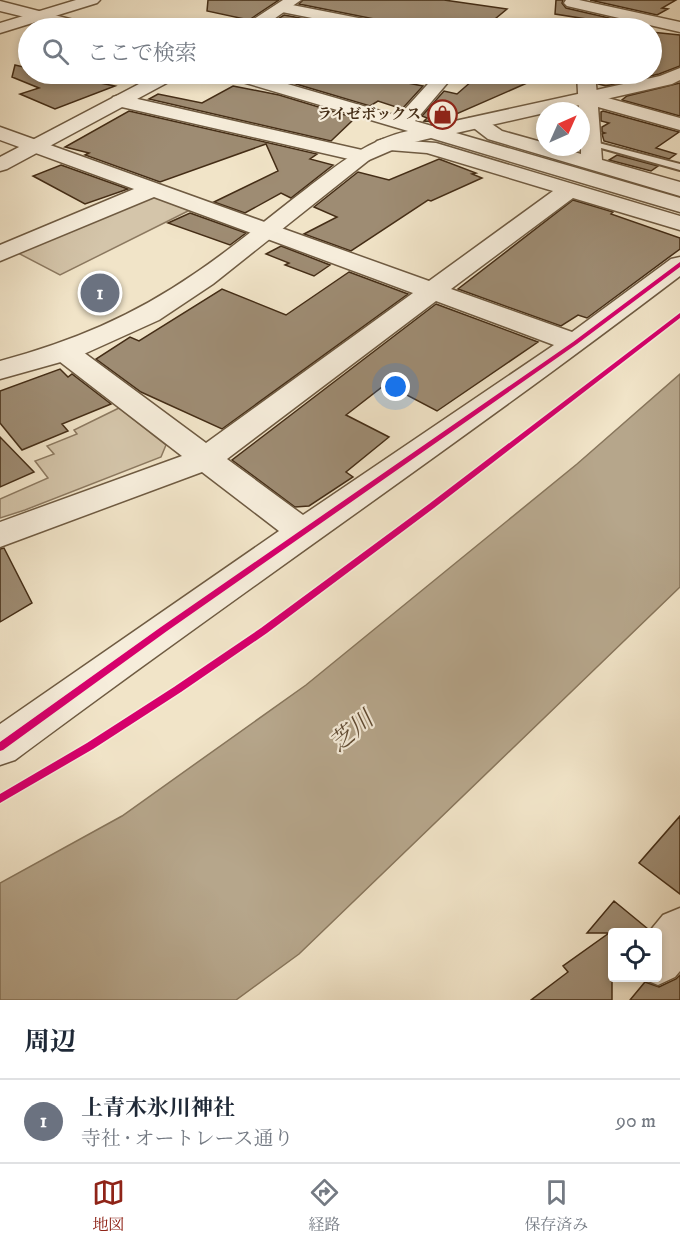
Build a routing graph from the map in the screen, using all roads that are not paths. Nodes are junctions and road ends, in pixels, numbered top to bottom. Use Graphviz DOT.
graph roads {
  1 [pos="92,0"];
  2 [pos="572,2"];
  3 [pos="288,4"];
  4 [pos="0,6"];
  5 [pos="41,15"];
  6 [pos="32,18"];
  7 [pos="52,18"];
  8 [pos="266,18"];
  9 [pos="344,18"];
  10 [pos="577,18"];
  11 [pos="641,18"];
  12 [pos="18,22"];
  13 [pos="662,23"];
  14 [pos="680,27"];
  15 [pos="0,28"];
  16 [pos="680,73"];
  17 [pos="662,81"];
  18 [pos="151,84"];
  19 [pos="269,84"];
  20 [pos="437,84"];
  21 [pos="587,84"];
  22 [pos="649,84"];
  23 [pos="588,98"];
  24 [pos="120,101"];
  25 [pos="476,122"];
  26 [pos="403,123"];
  27 [pos="680,124"];
  28 [pos="432,132"];
  29 [pos="0,133"];
  30 [pos="591,142"];
  31 [pos="384,145"];
  32 [pos="38,147"];
  33 [pos="362,156"];
  34 [pos="592,164"];
  35 [pos="0,165"];
  36 [pos="680,167"];
  37 [pos="153,189"];
  38 [pos="570,189"];
  39 [pos="680,189"];
  40 [pos="680,205"];
  41 [pos="680,223"];
  42 [pos="265,230"];
  43 [pos="0,254"];
  44 [pos="680,264"];
  45 [pos="435,290"];
  46 [pos="575,343"];
  47 [pos="65,352"];
  48 [pos="0,370"];
  49 [pos="207,459"];
  50 [pos="303,532"];
  51 [pos="0,535"];
  52 [pos="0,747"];
  53 [pos="680,932"];
  54 [pos="662,954"];
  1 -- 5 [label="street"];
  2 -- 10 [label="street"];
  2 -- 11 [label="street"];
  3 -- 8 [label="street"];
  3 -- 9 [label="street"];
  4 -- 5 [label="street"];
  5 -- 6 [label="street"];
  5 -- 7 [label="street"];
  12 -- 15 [label="street"];
  13 -- 14 [label="street"];
  16 -- 17 [label="street"];
  18 -- 24 [label="street"];
  19 -- 26 [label="street"];
  20 -- 26 [label="street"];
  21 -- 23 [label="street"];
  22 -- 23 [label="street"];
  23 -- 25 [label="street"];
  23 -- 27 [label="street"];
  23 -- 30 [label="street"];
  24 -- 32 [label="street"];
  24 -- 33 [label="street"];
  25 -- 28 [label="street"];
  25 -- 34 [label="street"];
  26 -- 28 [label="street"];
  28 -- 31 [label="street"];
  28 -- 40 [label="street"];
  29 -- 32 [label="street"];
  30 -- 34 [label="street"];
  30 -- 36 [label="lane"];
  31 -- 33 [label="street"];
  31 -- 38 [label="street"];
  32 -- 35 [label="street"];
  32 -- 37 [label="street"];
  33 -- 42 [label="street"];
  34 -- 39 [label="street"];
  37 -- 42 [label="street"];
  37 -- 43 [label="street"];
  38 -- 41 [label="street"];
  38 -- 45 [label="street"];
  42 -- 45 [label="street"];
  42 -- 47 [label="street"];
  44 -- 46 [label="street"];
  45 -- 46 [label="street"];
  45 -- 49 [label="street"];
  46 -- 50 [label="street"];
  47 -- 48 [label="street"];
  47 -- 49 [label="street"];
  49 -- 50 [label="street"];
  49 -- 51 [label="street"];
  50 -- 52 [label="street"];
  53 -- 54 [label="street"];
}
